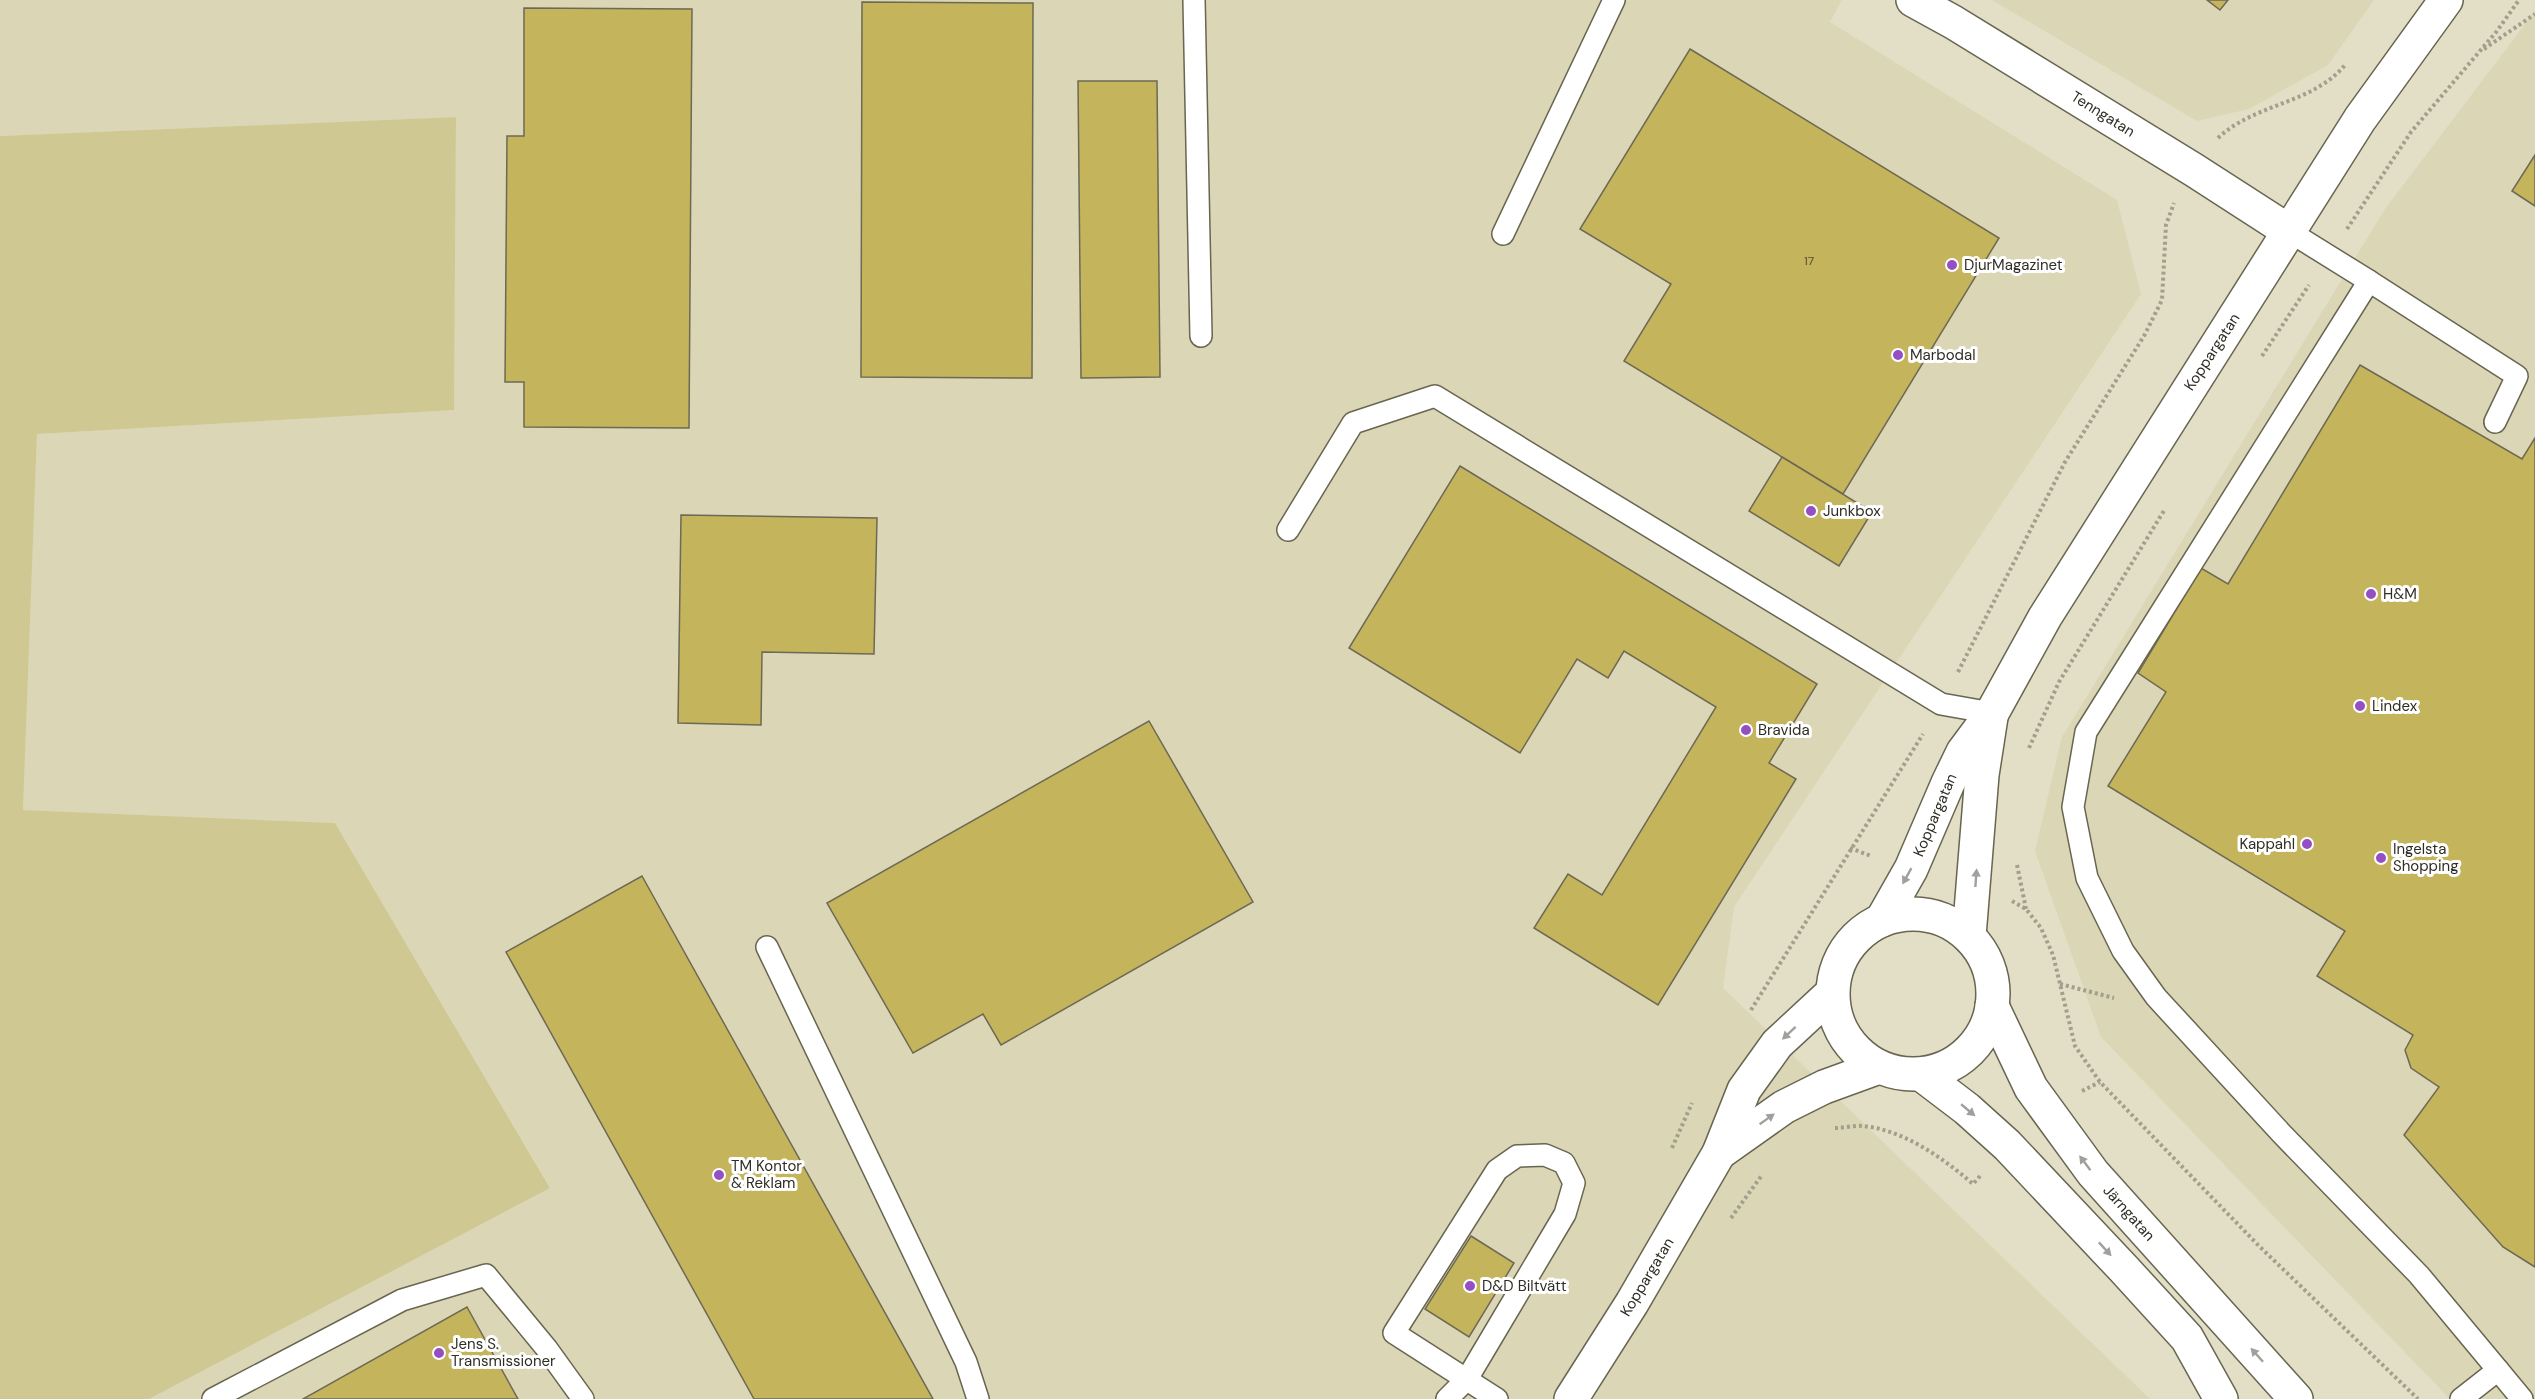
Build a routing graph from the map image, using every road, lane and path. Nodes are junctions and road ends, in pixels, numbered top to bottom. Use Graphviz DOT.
graph roads {
  1 [pos="1194,0"];
  2 [pos="1614,0"];
  3 [pos="2446,0"];
  4 [pos="2519,0"];
  5 [pos="1926,3"];
  6 [pos="2535,14"];
  7 [pos="2477,53"];
  8 [pos="2290,232"];
  9 [pos="1503,234"];
  10 [pos="2328,256"];
  11 [pos="2369,281"];
  12 [pos="1201,336"];
  13 [pos="2258,361"];
  14 [pos="2495,422"];
  15 [pos="2170,500"];
  16 [pos="1288,530"];
  17 [pos="1992,713"];
  18 [pos="2025,756"];
  19 [pos="1850,848"];
  20 [pos="2017,863"];
  21 [pos="1911,870"];
  22 [pos="1975,889"];
  23 [pos="2026,909"];
  24 [pos="1882,920"];
  25 [pos="1969,936"];
  26 [pos="768,947"];
  27 [pos="2060,984"];
  28 [pos="1832,993"];
  29 [pos="2156,997"];
  30 [pos="1992,1006"];
  31 [pos="1879,1067"];
  32 [pos="1922,1074"];
  33 [pos="1825,1129"];
  34 [pos="1719,1153"];
  35 [pos="1766,1168"];
  36 [pos="1973,1184"];
  37 [pos="1725,1227"];
  38 [pos="2498,1370"];
  39 [pos="1467,1379"];
  40 [pos="213,1399"];
  41 [pos="583,1399"];
  42 [pos="978,1399"];
  43 [pos="1447,1399"];
  44 [pos="1497,1399"];
  45 [pos="1571,1399"];
  46 [pos="2221,1399"];
  47 [pos="2296,1399"];
  48 [pos="2418,1399"];
  49 [pos="2461,1399"];
  50 [pos="2522,1399"];
  1 -- 12 [label="lane"];
  2 -- 9 [label="lane"];
  3 -- 8 [label="street, Koppargatan"];
  4 -- 7 [label="path"];
  5 -- 8 [label="street, Tenngatan"];
  6 -- 7 [label="path"];
  7 -- 10 [label="path"];
  8 -- 10 [label="lane"];
  8 -- 17 [label="street, Koppargatan"];
  10 -- 11 [label="lane"];
  10 -- 13 [label="path"];
  11 -- 14 [label="lane"];
  11 -- 29 [label="lane"];
  15 -- 18 [label="path"];
  16 -- 17 [label="lane"];
  17 -- 21 [label="street, Koppargatan"];
  22 -- 17 [label="street, Koppargatan, one-way"];
  19 -- 21 [label="path"];
  20 -- 23 [label="path"];
  21 -- 24 [label="street, Koppargatan, one-way"];
  22 -- 23 [label="path"];
  22 -- 25 [label="street, Koppargatan"];
  23 -- 27 [label="path"];
  24 -- 25 [label="street"];
  24 -- 28 [label="street"];
  25 -- 30 [label="street"];
  26 -- 42 [label="lane"];
  27 -- 29 [label="path"];
  27 -- 48 [label="path"];
  28 -- 31 [label="street"];
  28 -- 34 [label="street, Koppargatan, one-way"];
  29 -- 38 [label="lane"];
  30 -- 32 [label="street"];
  47 -- 30 [label="street, Järngatan, one-way"];
  31 -- 32 [label="street"];
  34 -- 31 [label="street, Koppargatan, one-way"];
  32 -- 46 [label="street, one-way"];
  33 -- 36 [label="path"];
  34 -- 45 [label="street, Koppargatan"];
  35 -- 37 [label="path"];
  38 -- 49 [label="lane"];
  38 -- 50 [label="lane"];
  39 -- 39 [label="lane"];
  39 -- 43 [label="lane"];
  39 -- 44 [label="lane"];
  40 -- 41 [label="lane"];
}
